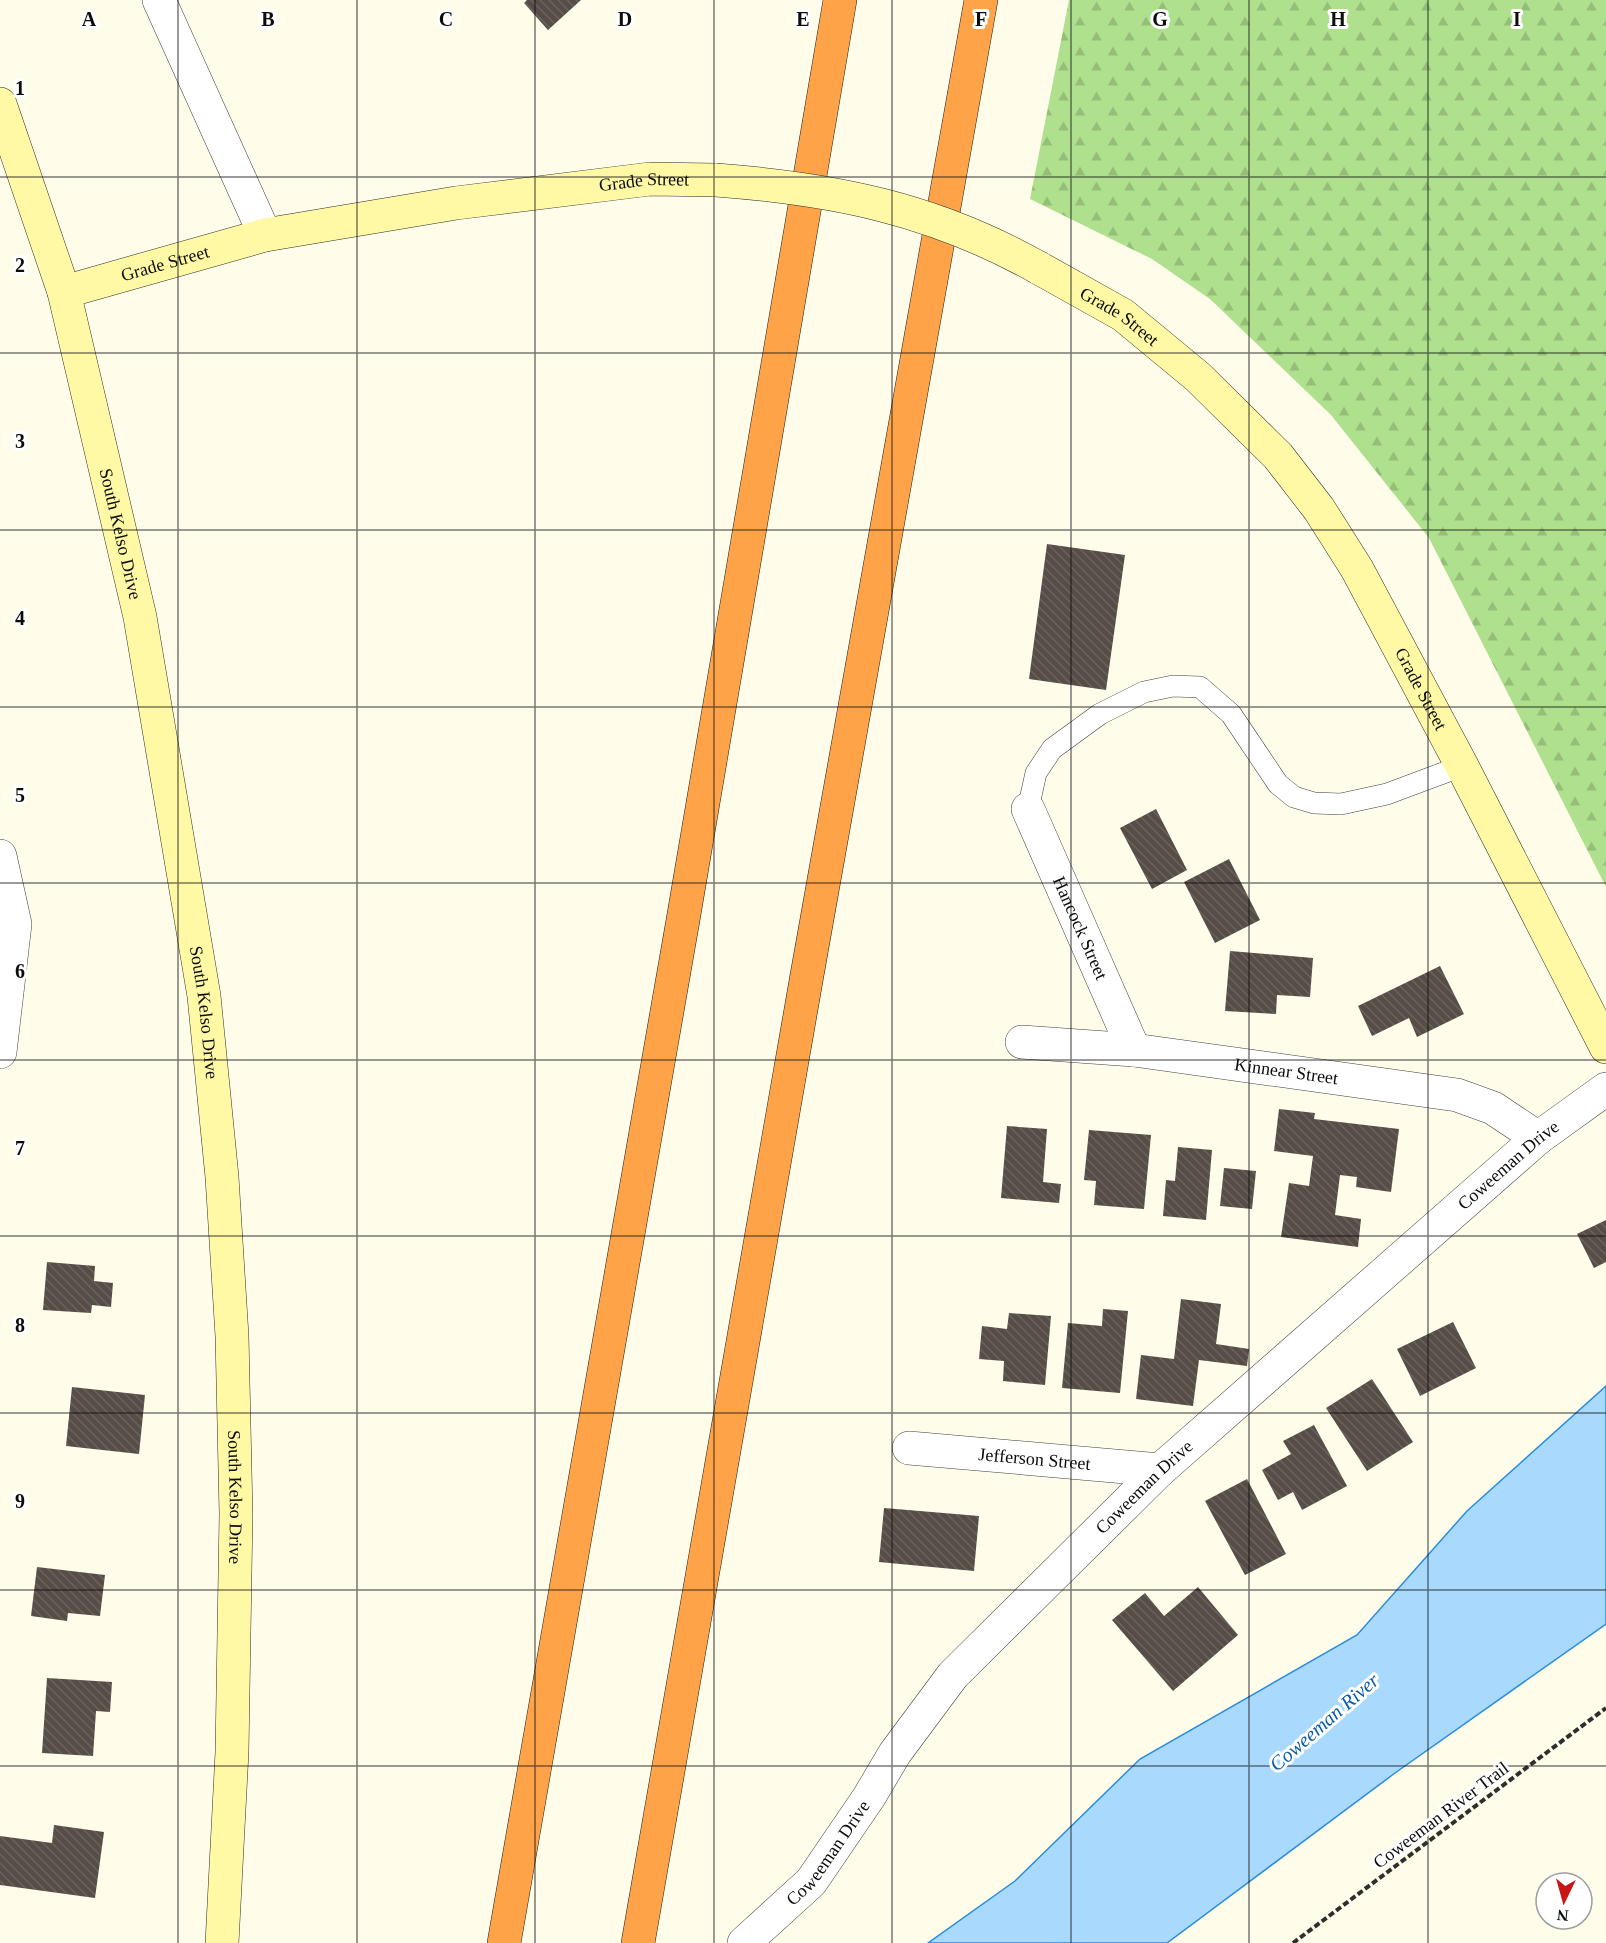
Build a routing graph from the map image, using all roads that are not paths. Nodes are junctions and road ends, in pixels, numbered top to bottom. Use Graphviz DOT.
graph roads {
  1 [pos="159,0"];
  2 [pos="840,0"];
  3 [pos="981,0"];
  4 [pos="0,104"];
  5 [pos="265,236"];
  6 [pos="64,292"];
  7 [pos="1462,766"];
  8 [pos="1028,808"];
  9 [pos="0,856"];
  10 [pos="1022,1042"];
  11 [pos="1606,1047"];
  12 [pos="1134,1050"];
  13 [pos="0,1052"];
  14 [pos="1606,1089"];
  15 [pos="1538,1138"];
  16 [pos="909,1448"];
  17 [pos="1160,1470"];
  18 [pos="222,1943"];
  19 [pos="504,1943"];
  20 [pos="639,1943"];
  21 [pos="744,1943"];
  1 -- 5 [label="street"];
  2 -- 19 [label="highway"];
  3 -- 20 [label="highway"];
  4 -- 6 [label="main road, South Kelso Drive"];
  5 -- 6 [label="main road, Grade Street"];
  5 -- 7 [label="main road, Grade Street, bridge"];
  6 -- 18 [label="main road, South Kelso Drive"];
  7 -- 8 [label="lane"];
  7 -- 11 [label="main road, Grade Street"];
  8 -- 12 [label="street, Hancock Street"];
  9 -- 13 [label="street"];
  10 -- 12 [label="street, Kinnear Street"];
  12 -- 15 [label="street, Kinnear Street"];
  14 -- 15 [label="street, Coweeman Drive"];
  15 -- 17 [label="street, Coweeman Drive"];
  16 -- 17 [label="street, Jefferson Street"];
  17 -- 21 [label="street, Coweeman Drive"];
}
